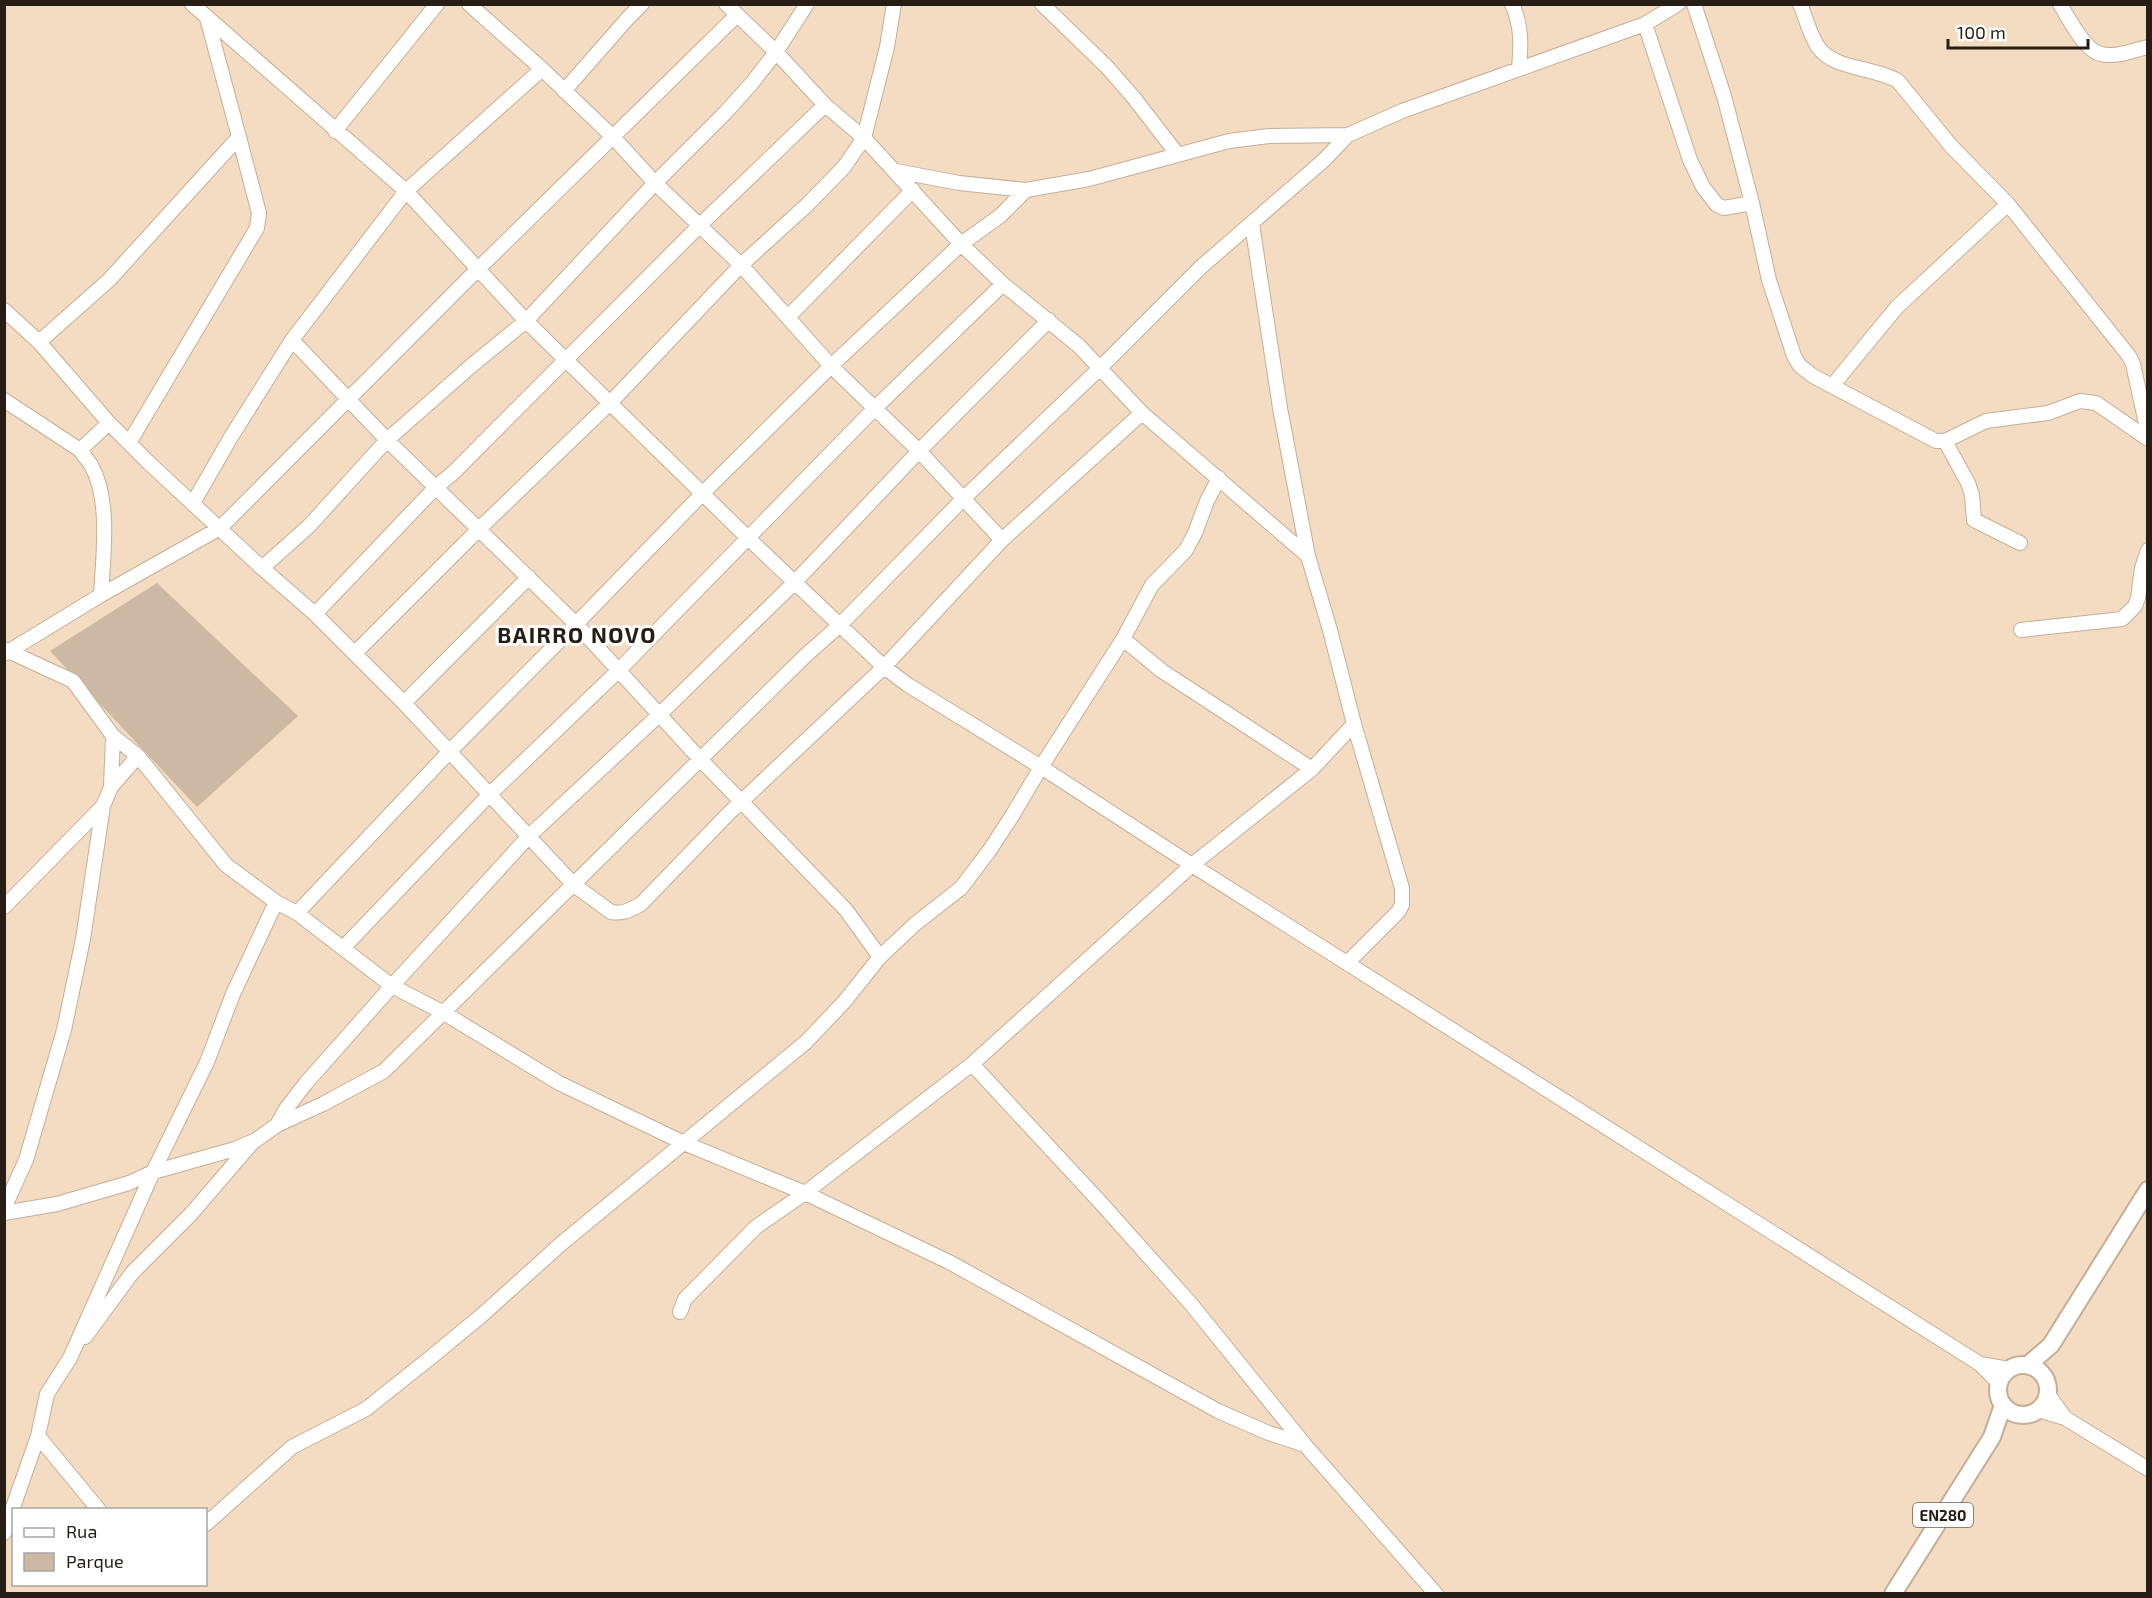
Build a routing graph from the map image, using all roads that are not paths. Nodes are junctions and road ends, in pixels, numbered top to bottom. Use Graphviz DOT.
graph roads {
  1 [pos="192,4"];
  2 [pos="437,4"];
  3 [pos="469,4"];
  4 [pos="642,4"];
  5 [pos="726,4"];
  6 [pos="807,4"];
  7 [pos="894,4"];
  8 [pos="1042,4"];
  9 [pos="1512,4"];
  10 [pos="1678,4"];
  11 [pos="1694,4"];
  12 [pos="1800,4"];
  13 [pos="2060,4"];
  14 [pos="737,15"];
  15 [pos="207,18"];
  16 [pos="1646,24"];
  17 [pos="2148,47"];
  18 [pos="776,52"];
  19 [pos="1519,68"];
  20 [pos="542,69"];
  21 [pos="564,91"];
  22 [pos="825,105"];
  23 [pos="335,131"];
  24 [pos="1348,135"];
  25 [pos="239,137"];
  26 [pos="614,138"];
  27 [pos="864,138"];
  28 [pos="1179,155"];
  29 [pos="896,171"];
  30 [pos="655,183"];
  31 [pos="913,190"];
  32 [pos="1026,190"];
  33 [pos="406,192"];
  34 [pos="1752,203"];
  35 [pos="2008,204"];
  36 [pos="1252,224"];
  37 [pos="700,225"];
  38 [pos="961,244"];
  39 [pos="741,265"];
  40 [pos="478,269"];
  41 [pos="1003,284"];
  42 [pos="4,310"];
  43 [pos="788,317"];
  44 [pos="1048,320"];
  45 [pos="526,321"];
  46 [pos="292,340"];
  47 [pos="39,342"];
  48 [pos="567,360"];
  49 [pos="831,366"];
  50 [pos="1100,368"];
  51 [pos="1832,386"];
  52 [pos="349,399"];
  53 [pos="4,400"];
  54 [pos="611,402"];
  55 [pos="874,409"];
  56 [pos="1142,413"];
  57 [pos="109,423"];
  58 [pos="2148,433"];
  59 [pos="2148,439"];
  60 [pos="387,440"];
  61 [pos="1945,441"];
  62 [pos="129,443"];
  63 [pos="80,450"];
  64 [pos="919,451"];
  65 [pos="1219,478"];
  66 [pos="436,487"];
  67 [pos="703,493"];
  68 [pos="964,498"];
  69 [pos="193,503"];
  70 [pos="220,528"];
  71 [pos="480,528"];
  72 [pos="748,538"];
  73 [pos="1002,540"];
  74 [pos="2020,543"];
  75 [pos="2148,550"];
  76 [pos="1308,556"];
  77 [pos="262,568"];
  78 [pos="529,577"];
  79 [pos="795,582"];
  80 [pos="101,595"];
  81 [pos="315,614"];
  82 [pos="576,624"];
  83 [pos="839,626"];
  84 [pos="2020,630"];
  85 [pos="1123,639"];
  86 [pos="7,651"];
  87 [pos="355,653"];
  88 [pos="884,667"];
  89 [pos="619,670"];
  90 [pos="404,702"];
  91 [pos="660,714"];
  92 [pos="1354,724"];
  93 [pos="113,736"];
  94 [pos="450,751"];
  95 [pos="138,756"];
  96 [pos="700,759"];
  97 [pos="1041,767"];
  98 [pos="1312,769"];
  99 [pos="111,787"];
  100 [pos="490,794"];
  101 [pos="741,802"];
  102 [pos="103,806"];
  103 [pos="529,836"];
  104 [pos="1192,865"];
  105 [pos="574,885"];
  106 [pos="276,902"];
  107 [pos="4,907"];
  108 [pos="297,913"];
  109 [pos="343,948"];
  110 [pos="880,957"];
  111 [pos="1347,963"];
  112 [pos="392,986"];
  113 [pos="444,1013"];
  114 [pos="972,1064"];
  115 [pos="277,1125"];
  116 [pos="256,1140"];
  117 [pos="684,1143"];
  118 [pos="153,1172"];
  119 [pos="2148,1190"];
  120 [pos="805,1193"];
  121 [pos="4,1208"];
  122 [pos="4,1213"];
  123 [pos="680,1312"];
  124 [pos="2051,1345"];
  125 [pos="70,1358"];
  126 [pos="1980,1364"];
  127 [pos="2028,1365"];
  128 [pos="2009,1369"];
  129 [pos="2045,1377"];
  130 [pos="1999,1383"];
  131 [pos="2048,1394"];
  132 [pos="2003,1405"];
  133 [pos="2038,1410"];
  134 [pos="2021,1415"];
  135 [pos="2065,1418"];
  136 [pos="38,1436"];
  137 [pos="1992,1437"];
  138 [pos="1305,1445"];
  139 [pos="2148,1470"];
  140 [pos="13,1508"];
  141 [pos="98,1508"];
  142 [pos="12,1510"];
  143 [pos="207,1523"];
  144 [pos="4,1533"];
  145 [pos="1436,1593"];
  146 [pos="1893,1593"];
  1 -- 15 [label="street"];
  2 -- 23 [label="street"];
  3 -- 20 [label="street"];
  4 -- 21 [label="street"];
  5 -- 14 [label="street"];
  6 -- 18 [label="street"];
  7 -- 27 [label="street"];
  8 -- 28 [label="street"];
  9 -- 19 [label="street"];
  10 -- 16 [label="street"];
  11 -- 34 [label="street"];
  12 -- 35 [label="street"];
  13 -- 17 [label="street"];
  14 -- 18 [label="street"];
  14 -- 26 [label="street"];
  15 -- 23 [label="street"];
  15 -- 25 [label="street"];
  16 -- 19 [label="street"];
  16 -- 34 [label="street"];
  18 -- 22 [label="street"];
  18 -- 30 [label="street"];
  19 -- 24 [label="street"];
  20 -- 21 [label="street"];
  20 -- 33 [label="street"];
  21 -- 26 [label="street"];
  22 -- 27 [label="street"];
  22 -- 37 [label="street"];
  23 -- 33 [label="street"];
  24 -- 28 [label="street"];
  24 -- 36 [label="street"];
  25 -- 47 [label="street"];
  25 -- 62 [label="street"];
  26 -- 30 [label="street"];
  26 -- 40 [label="street"];
  27 -- 29 [label="street"];
  27 -- 39 [label="street"];
  28 -- 32 [label="street"];
  29 -- 31 [label="street"];
  29 -- 32 [label="street"];
  30 -- 37 [label="street"];
  30 -- 45 [label="street"];
  31 -- 38 [label="street"];
  31 -- 43 [label="street"];
  32 -- 38 [label="street"];
  33 -- 40 [label="street"];
  33 -- 46 [label="street"];
  34 -- 51 [label="street"];
  35 -- 51 [label="street"];
  35 -- 58 [label="street"];
  36 -- 50 [label="street"];
  36 -- 76 [label="street"];
  37 -- 39 [label="street"];
  37 -- 48 [label="street"];
  38 -- 41 [label="street"];
  38 -- 49 [label="street"];
  39 -- 43 [label="street"];
  39 -- 54 [label="street"];
  40 -- 45 [label="street"];
  40 -- 52 [label="street"];
  41 -- 44 [label="street"];
  41 -- 55 [label="street"];
  42 -- 47 [label="street"];
  43 -- 49 [label="street"];
  44 -- 50 [label="street"];
  44 -- 64 [label="street"];
  45 -- 48 [label="street"];
  45 -- 60 [label="street"];
  46 -- 52 [label="street"];
  46 -- 69 [label="street"];
  47 -- 57 [label="street"];
  48 -- 54 [label="street"];
  48 -- 66 [label="street"];
  49 -- 55 [label="street"];
  49 -- 67 [label="street"];
  50 -- 56 [label="street"];
  50 -- 68 [label="street"];
  51 -- 61 [label="street"];
  52 -- 60 [label="street"];
  52 -- 70 [label="street"];
  53 -- 63 [label="street"];
  54 -- 67 [label="street"];
  54 -- 71 [label="street"];
  55 -- 64 [label="street"];
  55 -- 72 [label="street"];
  56 -- 65 [label="street"];
  56 -- 73 [label="street"];
  57 -- 62 [label="street"];
  57 -- 63 [label="street"];
  59 -- 61 [label="street"];
  60 -- 66 [label="street"];
  60 -- 77 [label="street"];
  61 -- 74 [label="street"];
  62 -- 69 [label="street"];
  63 -- 80 [label="street"];
  64 -- 68 [label="street"];
  64 -- 79 [label="street"];
  65 -- 76 [label="street"];
  65 -- 85 [label="street"];
  66 -- 71 [label="street"];
  66 -- 81 [label="street"];
  67 -- 72 [label="street"];
  67 -- 82 [label="street"];
  68 -- 73 [label="street"];
  68 -- 83 [label="street"];
  69 -- 70 [label="street"];
  70 -- 77 [label="street"];
  70 -- 80 [label="street"];
  71 -- 78 [label="street"];
  71 -- 87 [label="street"];
  72 -- 79 [label="street"];
  72 -- 89 [label="street"];
  73 -- 88 [label="street"];
  75 -- 84 [label="street"];
  76 -- 92 [label="street"];
  77 -- 81 [label="street"];
  78 -- 82 [label="street"];
  78 -- 90 [label="street"];
  79 -- 83 [label="street"];
  79 -- 91 [label="street"];
  80 -- 86 [label="street"];
  81 -- 87 [label="street"];
  82 -- 89 [label="street"];
  82 -- 94 [label="street"];
  83 -- 88 [label="street"];
  83 -- 96 [label="street"];
  85 -- 97 [label="street"];
  85 -- 98 [label="street"];
  86 -- 93 [label="street"];
  87 -- 90 [label="street"];
  88 -- 97 [label="street"];
  88 -- 101 [label="street"];
  89 -- 91 [label="street"];
  89 -- 100 [label="street"];
  90 -- 94 [label="street"];
  91 -- 96 [label="street"];
  91 -- 103 [label="street"];
  92 -- 98 [label="street"];
  92 -- 111 [label="street"];
  93 -- 95 [label="street"];
  93 -- 99 [label="street"];
  94 -- 100 [label="street"];
  94 -- 108 [label="street"];
  95 -- 99 [label="street"];
  95 -- 106 [label="street"];
  96 -- 101 [label="street"];
  96 -- 105 [label="street"];
  97 -- 104 [label="street"];
  97 -- 110 [label="street"];
  98 -- 104 [label="street"];
  99 -- 102 [label="street"];
  100 -- 103 [label="street"];
  100 -- 109 [label="street"];
  101 -- 105 [label="street"];
  101 -- 110 [label="street"];
  102 -- 107 [label="street"];
  102 -- 121 [label="street"];
  103 -- 105 [label="street"];
  103 -- 112 [label="street"];
  104 -- 111 [label="street"];
  104 -- 114 [label="street"];
  105 -- 113 [label="street"];
  106 -- 108 [label="street"];
  106 -- 118 [label="street"];
  108 -- 109 [label="street"];
  109 -- 112 [label="street"];
  110 -- 117 [label="street"];
  111 -- 126 [label="street"];
  112 -- 113 [label="street"];
  112 -- 115 [label="street"];
  113 -- 115 [label="street"];
  113 -- 117 [label="street"];
  114 -- 120 [label="street"];
  114 -- 138 [label="street"];
  115 -- 116 [label="street"];
  116 -- 118 [label="street"];
  116 -- 125 [label="street"];
  117 -- 120 [label="street"];
  117 -- 143 [label="street"];
  118 -- 122 [label="street"];
  118 -- 125 [label="street"];
  119 -- 124 [label="main road"];
  120 -- 123 [label="street"];
  120 -- 138 [label="street"];
  124 -- 127 [label="main road"];
  124 -- 129 [label="main road"];
  125 -- 136 [label="street"];
  126 -- 128 [label="street"];
  126 -- 130 [label="street"];
  127 -- 128 [label="main road"];
  127 -- 129 [label="main road"];
  128 -- 130 [label="main road"];
  129 -- 131 [label="main road"];
  130 -- 132 [label="main road, EN280"];
  131 -- 133 [label="main road"];
  131 -- 135 [label="street"];
  132 -- 134 [label="main road"];
  132 -- 137 [label="main road, EN280"];
  133 -- 134 [label="main road, EN280"];
  133 -- 135 [label="street"];
  134 -- 137 [label="main road, EN280"];
  135 -- 139 [label="street"];
  136 -- 140 [label="street"];
  136 -- 141 [label="street"];
  137 -- 146 [label="main road, EN280"];
  138 -- 145 [label="street"];
  142 -- 144 [label="street"];
}
